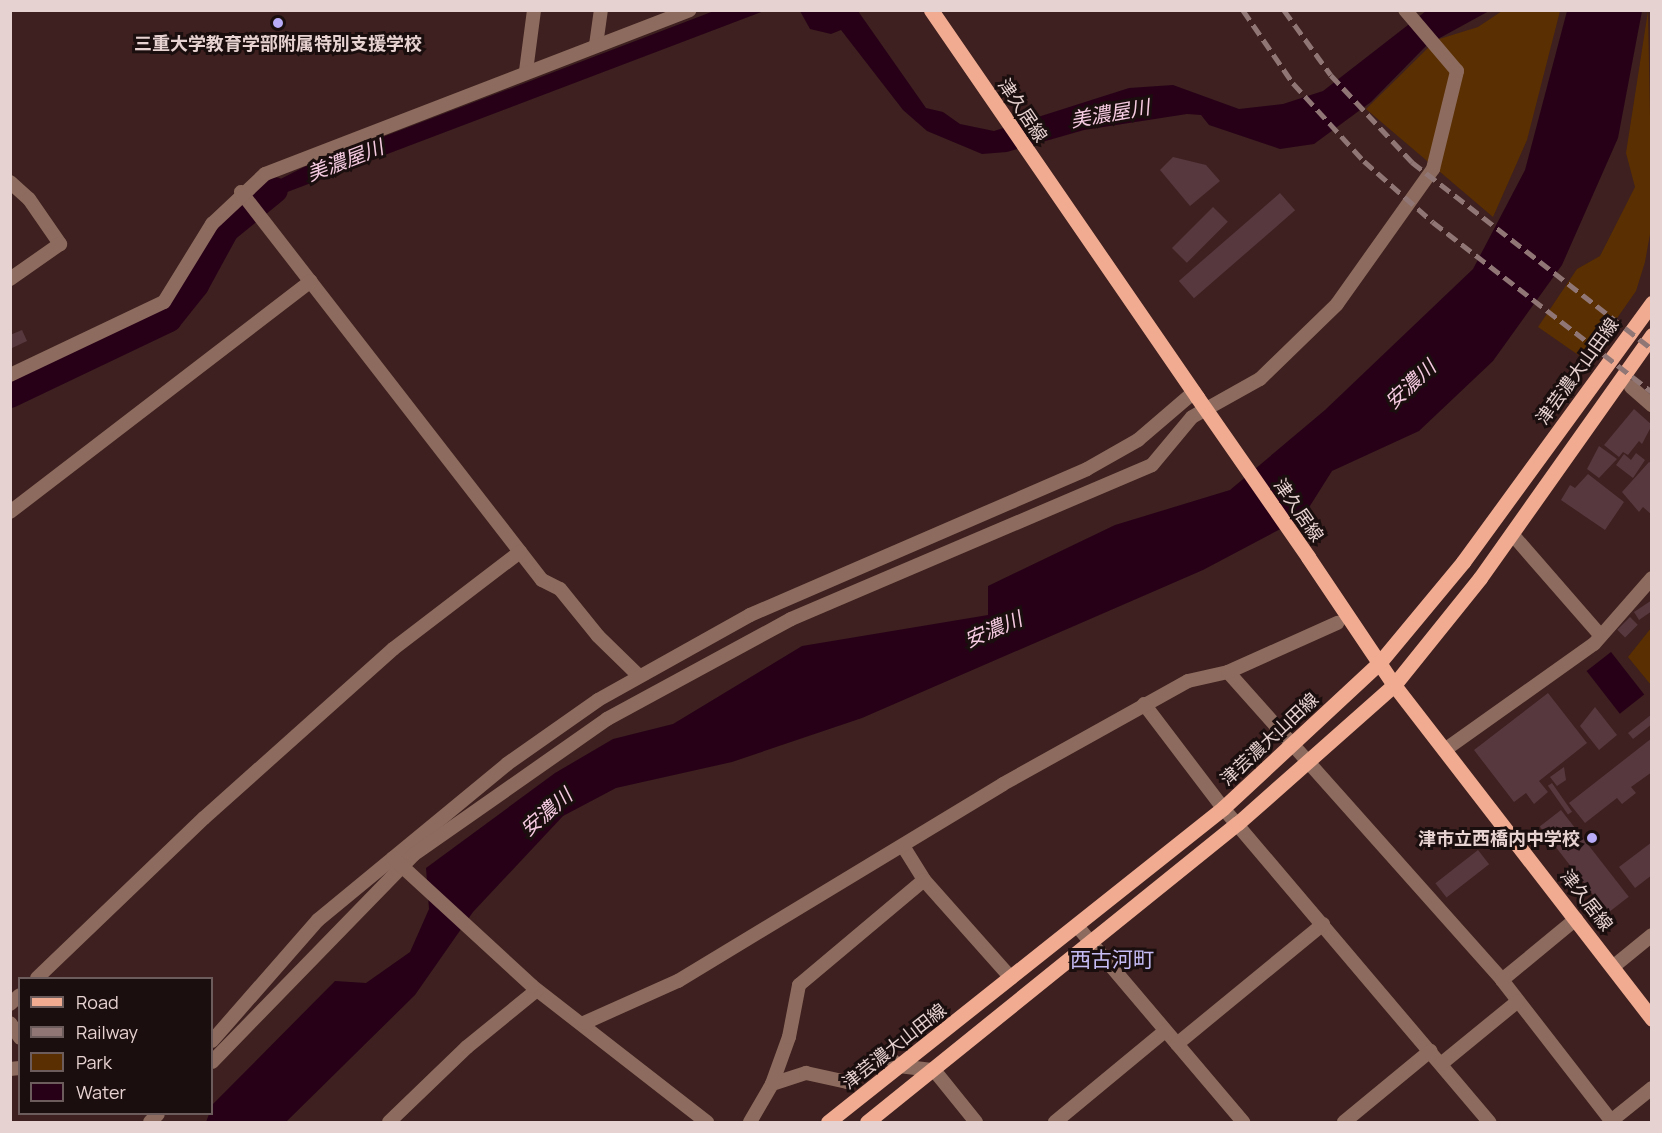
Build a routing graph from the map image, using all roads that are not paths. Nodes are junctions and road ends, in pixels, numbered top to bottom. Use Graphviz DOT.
graph roads {
  1 [pos="534,10"];
  2 [pos="601,10"];
  3 [pos="689,10"];
  4 [pos="931,10"];
  5 [pos="1405,10"];
  6 [pos="669,14"];
  7 [pos="596,45"];
  8 [pos="526,71"];
  9 [pos="10,182"];
  10 [pos="241,192"];
  11 [pos="10,279"];
  12 [pos="311,281"];
  13 [pos="1652,303"];
  14 [pos="1652,335"];
  15 [pos="10,375"];
  16 [pos="1631,387"];
  17 [pos="1196,395"];
  18 [pos="1652,405"];
  19 [pos="10,512"];
  20 [pos="1512,534"];
  21 [pos="520,552"];
  22 [pos="1652,578"];
  23 [pos="1337,623"];
  24 [pos="1601,636"];
  25 [pos="1380,662"];
  26 [pos="1228,672"];
  27 [pos="639,676"];
  28 [pos="1394,684"];
  29 [pos="1144,705"];
  30 [pos="1294,744"];
  31 [pos="1446,749"];
  32 [pos="1310,763"];
  33 [pos="1223,808"];
  34 [pos="1239,823"];
  35 [pos="903,846"];
  36 [pos="393,858"];
  37 [pos="924,880"];
  38 [pos="1576,919"];
  39 [pos="1323,924"];
  40 [pos="1077,926"];
  41 [pos="1652,935"];
  42 [pos="1092,944"];
  43 [pos="1614,966"];
  44 [pos="38,977"];
  45 [pos="1011,978"];
  46 [pos="1502,980"];
  47 [pos="534,988"];
  48 [pos="1518,1001"];
  49 [pos="1652,1019"];
  50 [pos="584,1023"];
  51 [pos="1165,1031"];
  52 [pos="213,1040"];
  53 [pos="1177,1044"];
  54 [pos="1430,1051"];
  55 [pos="213,1061"];
  56 [pos="1441,1064"];
  57 [pos="899,1066"];
  58 [pos="934,1070"];
  59 [pos="772,1084"];
  60 [pos="1652,1088"];
  61 [pos="389,1122"];
  62 [pos="707,1122"];
  63 [pos="750,1122"];
  64 [pos="828,1122"];
  65 [pos="867,1122"];
  66 [pos="976,1122"];
  67 [pos="1055,1122"];
  68 [pos="1242,1122"];
  69 [pos="1344,1122"];
  70 [pos="1490,1122"];
  71 [pos="1612,1122"];
  1 -- 8 [label="street"];
  2 -- 7 [label="street"];
  3 -- 6 [label="street"];
  4 -- 17 [label="main road, 津久居線"];
  5 -- 55 [label="street"];
  6 -- 7 [label="street"];
  7 -- 8 [label="street"];
  8 -- 10 [label="street"];
  9 -- 11 [label="street"];
  10 -- 12 [label="street"];
  10 -- 15 [label="street"];
  12 -- 19 [label="street"];
  12 -- 21 [label="street"];
  13 -- 25 [label="main road, 津芸濃大山田線"];
  14 -- 20 [label="main road"];
  16 -- 18 [label="street"];
  17 -- 25 [label="main road, 津久居線, bridge"];
  17 -- 27 [label="street"];
  20 -- 24 [label="street"];
  20 -- 28 [label="main road"];
  21 -- 27 [label="street"];
  21 -- 44 [label="street"];
  22 -- 24 [label="street"];
  23 -- 26 [label="street"];
  24 -- 31 [label="street"];
  25 -- 28 [label="main road, 津久居線"];
  25 -- 30 [label="main road, 津芸濃大山田線"];
  26 -- 29 [label="street"];
  26 -- 30 [label="street"];
  27 -- 36 [label="street"];
  28 -- 31 [label="main road, 津久居線"];
  28 -- 32 [label="main road"];
  29 -- 33 [label="street"];
  29 -- 35 [label="street"];
  30 -- 32 [label="street"];
  30 -- 33 [label="main road, 津芸濃大山田線"];
  31 -- 38 [label="main road, 津久居線"];
  32 -- 34 [label="main road"];
  32 -- 46 [label="street"];
  33 -- 34 [label="street"];
  33 -- 40 [label="main road, 津芸濃大山田線"];
  34 -- 39 [label="street"];
  34 -- 42 [label="main road"];
  35 -- 37 [label="street"];
  35 -- 50 [label="street"];
  36 -- 47 [label="street, bridge"];
  36 -- 52 [label="street"];
  37 -- 45 [label="street"];
  37 -- 59 [label="street"];
  38 -- 43 [label="main road, 津久居線"];
  38 -- 46 [label="street"];
  39 -- 53 [label="street"];
  39 -- 54 [label="street"];
  40 -- 42 [label="street"];
  40 -- 45 [label="main road, 津芸濃大山田線"];
  41 -- 43 [label="street"];
  42 -- 51 [label="street"];
  42 -- 58 [label="main road"];
  43 -- 49 [label="main road, 津久居線"];
  45 -- 57 [label="main road, 津芸濃大山田線"];
  46 -- 48 [label="street"];
  47 -- 50 [label="street"];
  47 -- 61 [label="street"];
  48 -- 56 [label="street"];
  48 -- 71 [label="street"];
  50 -- 62 [label="street"];
  51 -- 53 [label="street"];
  51 -- 67 [label="street"];
  53 -- 68 [label="street"];
  54 -- 56 [label="street"];
  54 -- 69 [label="street"];
  56 -- 70 [label="street"];
  57 -- 58 [label="street"];
  57 -- 59 [label="street"];
  57 -- 64 [label="main road, 津芸濃大山田線"];
  58 -- 65 [label="main road"];
  58 -- 66 [label="street"];
  59 -- 63 [label="street"];
  60 -- 71 [label="street"];
}
